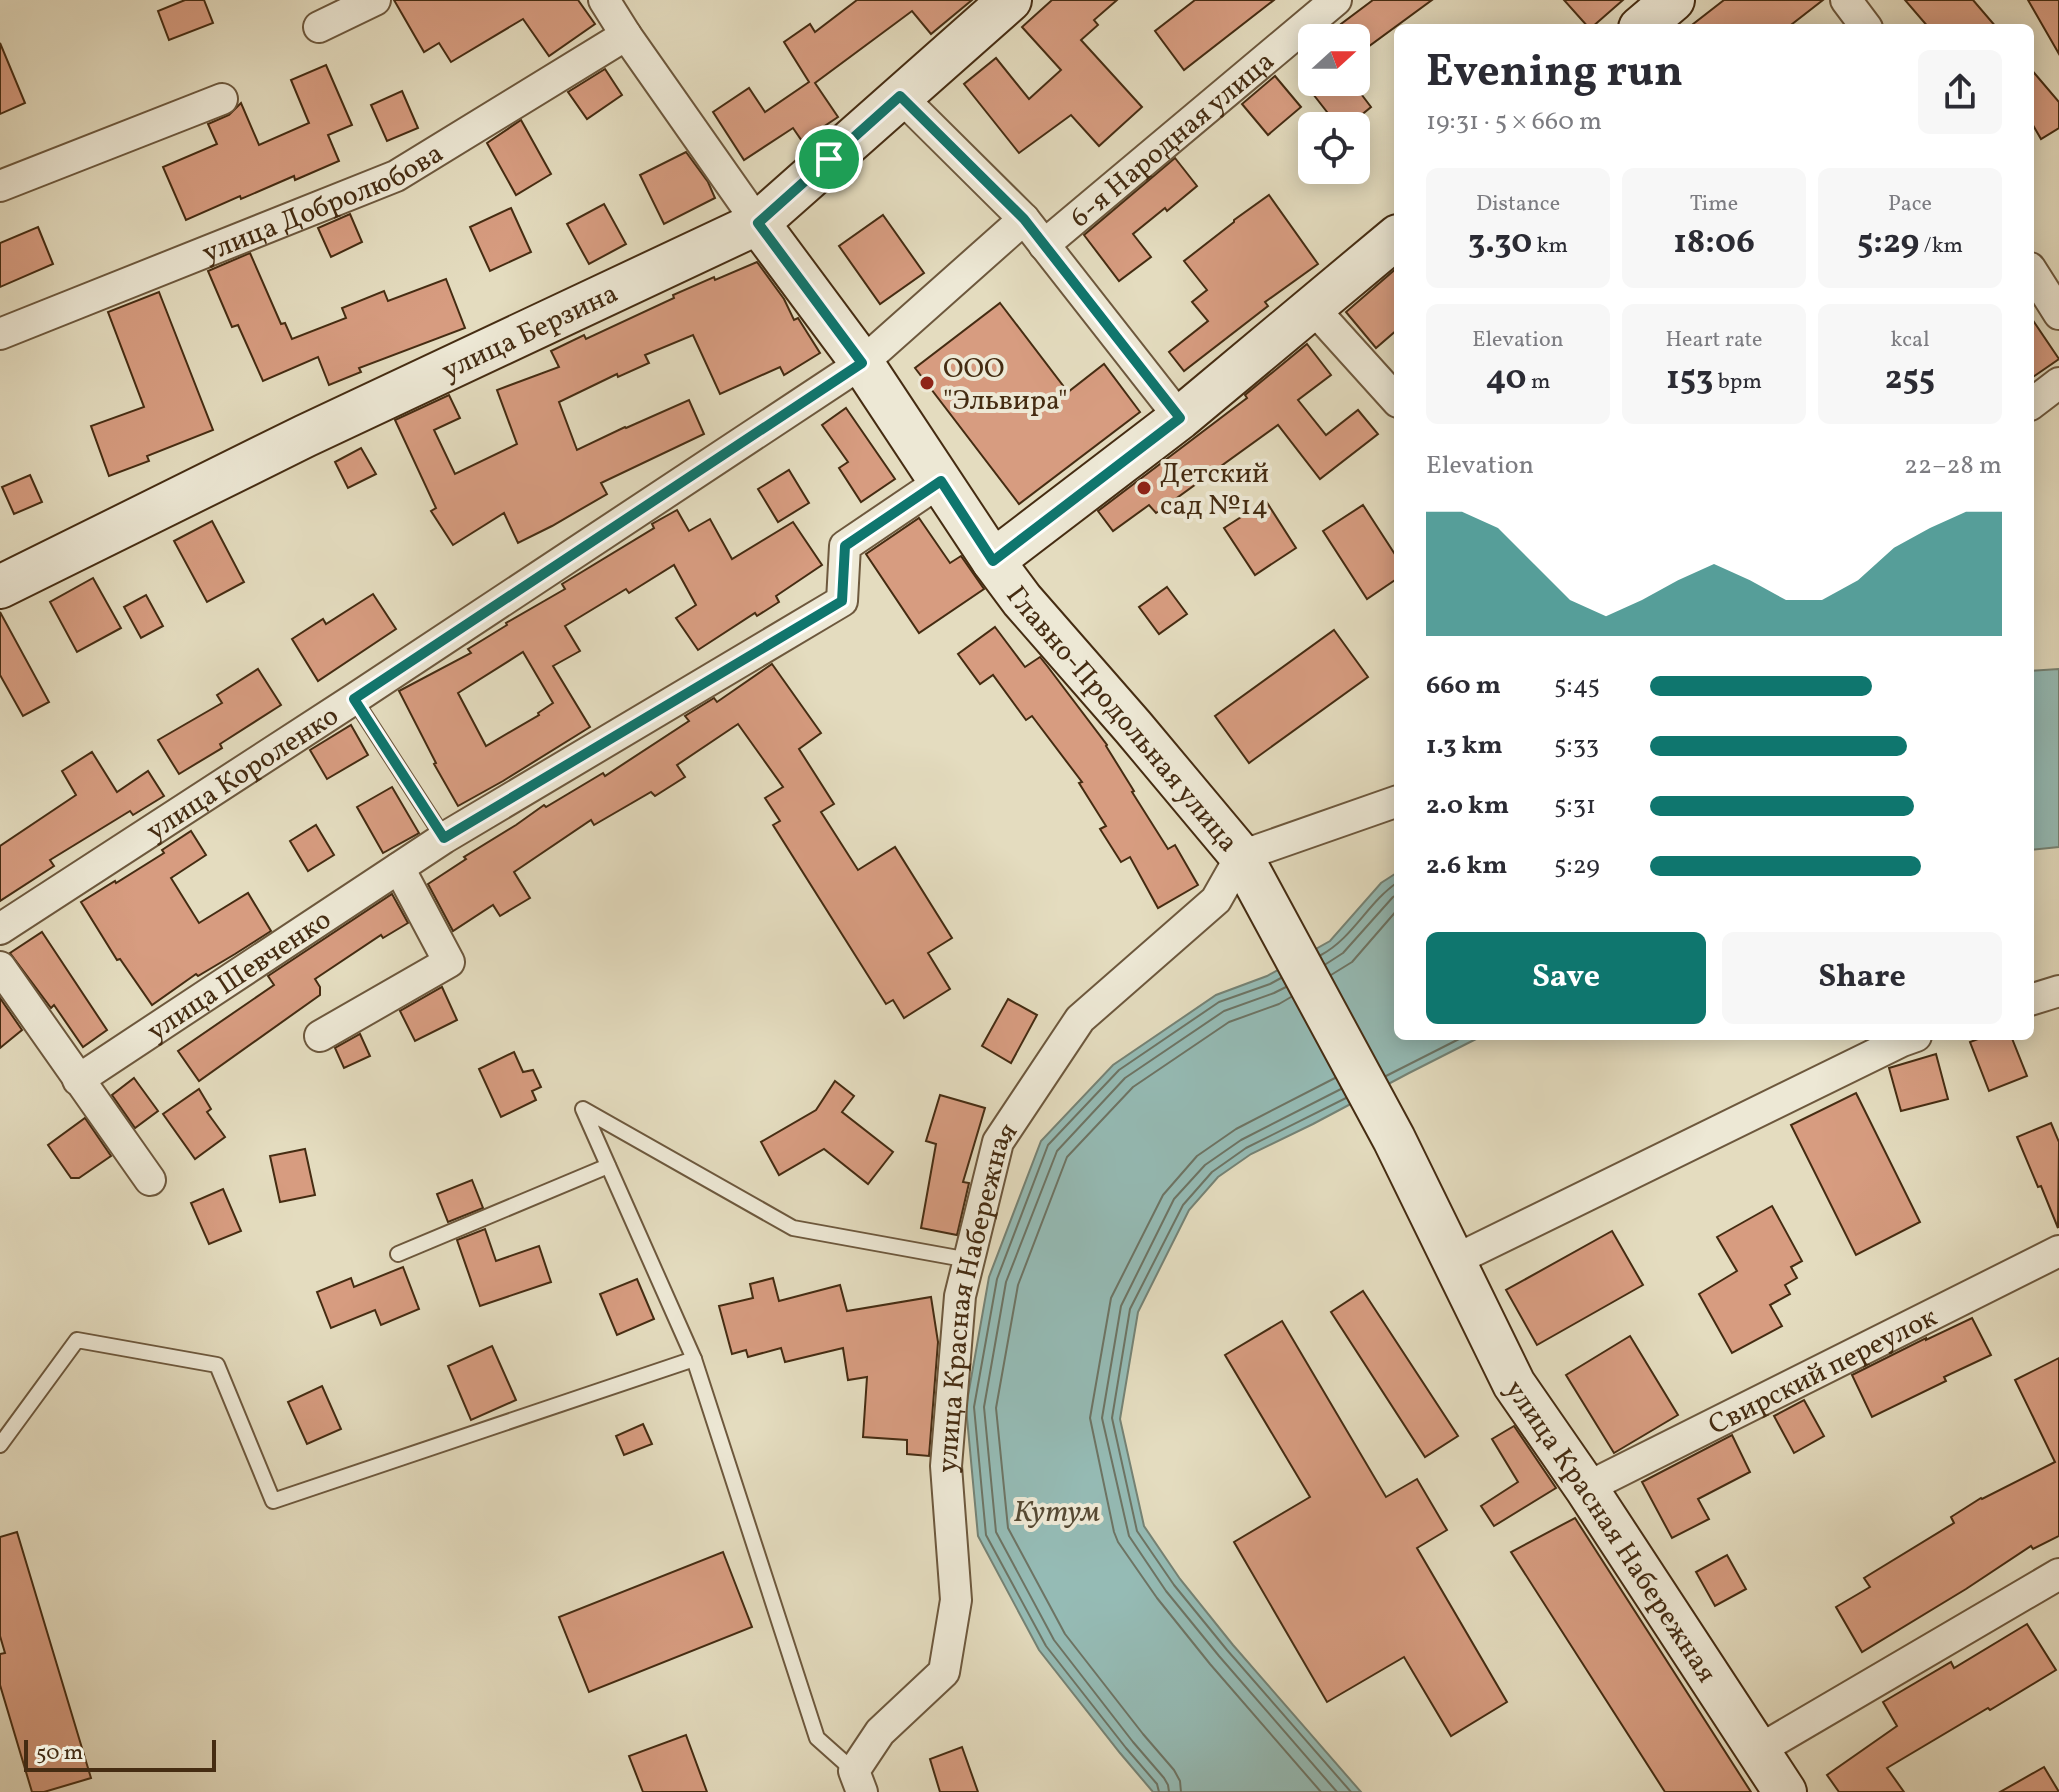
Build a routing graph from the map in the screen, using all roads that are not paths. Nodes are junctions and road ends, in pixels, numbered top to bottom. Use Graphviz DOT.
graph roads {
  1 [pos="375,0"];
  2 [pos="604,0"];
  3 [pos="1010,0"];
  4 [pos="1336,0"];
  5 [pos="1673,0"];
  6 [pos="1846,0"];
  7 [pos="1645,24"];
  8 [pos="1864,24"];
  9 [pos="319,27"];
  10 [pos="626,35"];
  11 [pos="900,96"];
  12 [pos="222,99"];
  13 [pos="0,186"];
  14 [pos="1024,219"];
  15 [pos="758,223"];
  16 [pos="1394,239"];
  17 [pos="1044,245"];
  18 [pos="2034,274"];
  19 [pos="1314,309"];
  20 [pos="2059,314"];
  21 [pos="0,334"];
  22 [pos="862,363"];
  23 [pos="2059,383"];
  24 [pos="1394,398"];
  25 [pos="2034,402"];
  26 [pos="1180,418"];
  27 [pos="941,481"];
  28 [pos="993,561"];
  29 [pos="0,587"];
  30 [pos="354,699"];
  31 [pos="1394,802"];
  32 [pos="444,838"];
  33 [pos="1241,856"];
  34 [pos="399,868"];
  35 [pos="0,929"];
  36 [pos="0,967"];
  37 [pos="2059,991"];
  38 [pos="2034,999"];
  39 [pos="320,1036"];
  40 [pos="1905,1040"];
  41 [pos="78,1080"];
  42 [pos="1394,1139"];
  43 [pos="608,1166"];
  44 [pos="150,1180"];
  45 [pos="2059,1251"];
  46 [pos="398,1254"];
  47 [pos="969,1260"];
  48 [pos="1455,1260"];
  49 [pos="694,1359"];
  50 [pos="0,1445"];
  51 [pos="1586,1488"];
  52 [pos="2059,1574"];
  53 [pos="1757,1751"];
  54 [pos="858,1782"];
  55 [pos="1785,1792"];
  1 -- 9 [label="street"];
  2 -- 10 [label="street, Главно-Продольная улица"];
  3 -- 11 [label="street, улица Берзина"];
  4 -- 17 [label="street, 6-я Народная улица"];
  5 -- 7 [label="street"];
  6 -- 8 [label="street"];
  10 -- 15 [label="street, Главно-Продольная улица"];
  10 -- 21 [label="street, улица Добролюбова"];
  11 -- 14 [label="street"];
  11 -- 15 [label="street, улица Берзина"];
  12 -- 13 [label="street"];
  14 -- 17 [label="street"];
  14 -- 22 [label="street, улица Короленко"];
  15 -- 22 [label="street, Главно-Продольная улица"];
  15 -- 29 [label="street, улица Берзина"];
  16 -- 19 [label="street"];
  17 -- 26 [label="street"];
  18 -- 20 [label="street"];
  19 -- 24 [label="street"];
  19 -- 26 [label="street"];
  22 -- 27 [label="street, Главно-Продольная улица"];
  22 -- 30 [label="street, улица Короленко"];
  23 -- 25 [label="street"];
  26 -- 28 [label="street"];
  27 -- 28 [label="street, Главно-Продольная улица"];
  27 -- 32 [label="street, улица Шевченко"];
  28 -- 33 [label="street, Главно-Продольная улица"];
  30 -- 32 [label="lane"];
  30 -- 35 [label="street, улица Короленко"];
  31 -- 33 [label="street"];
  32 -- 34 [label="street, улица Шевченко"];
  33 -- 42 [label="street, Главно-Продольная улица"];
  33 -- 47 [label="street, улица Красная Набережная"];
  34 -- 39 [label="street"];
  34 -- 41 [label="street, улица Шевченко"];
  36 -- 41 [label="street"];
  37 -- 38 [label="street"];
  40 -- 48 [label="street"];
  41 -- 44 [label="street"];
  42 -- 48 [label="street, улица Красная Набережная"];
  43 -- 46 [label="lane"];
  43 -- 47 [label="lane"];
  43 -- 49 [label="lane"];
  45 -- 51 [label="street, Свирский переулок"];
  47 -- 54 [label="street, улица Красная Набережная"];
  48 -- 51 [label="street, улица Красная Набережная"];
  49 -- 50 [label="lane"];
  49 -- 54 [label="lane"];
  51 -- 53 [label="street, улица Красная Набережная"];
  52 -- 53 [label="street"];
  53 -- 55 [label="street, улица Красная Набережная"];
}
